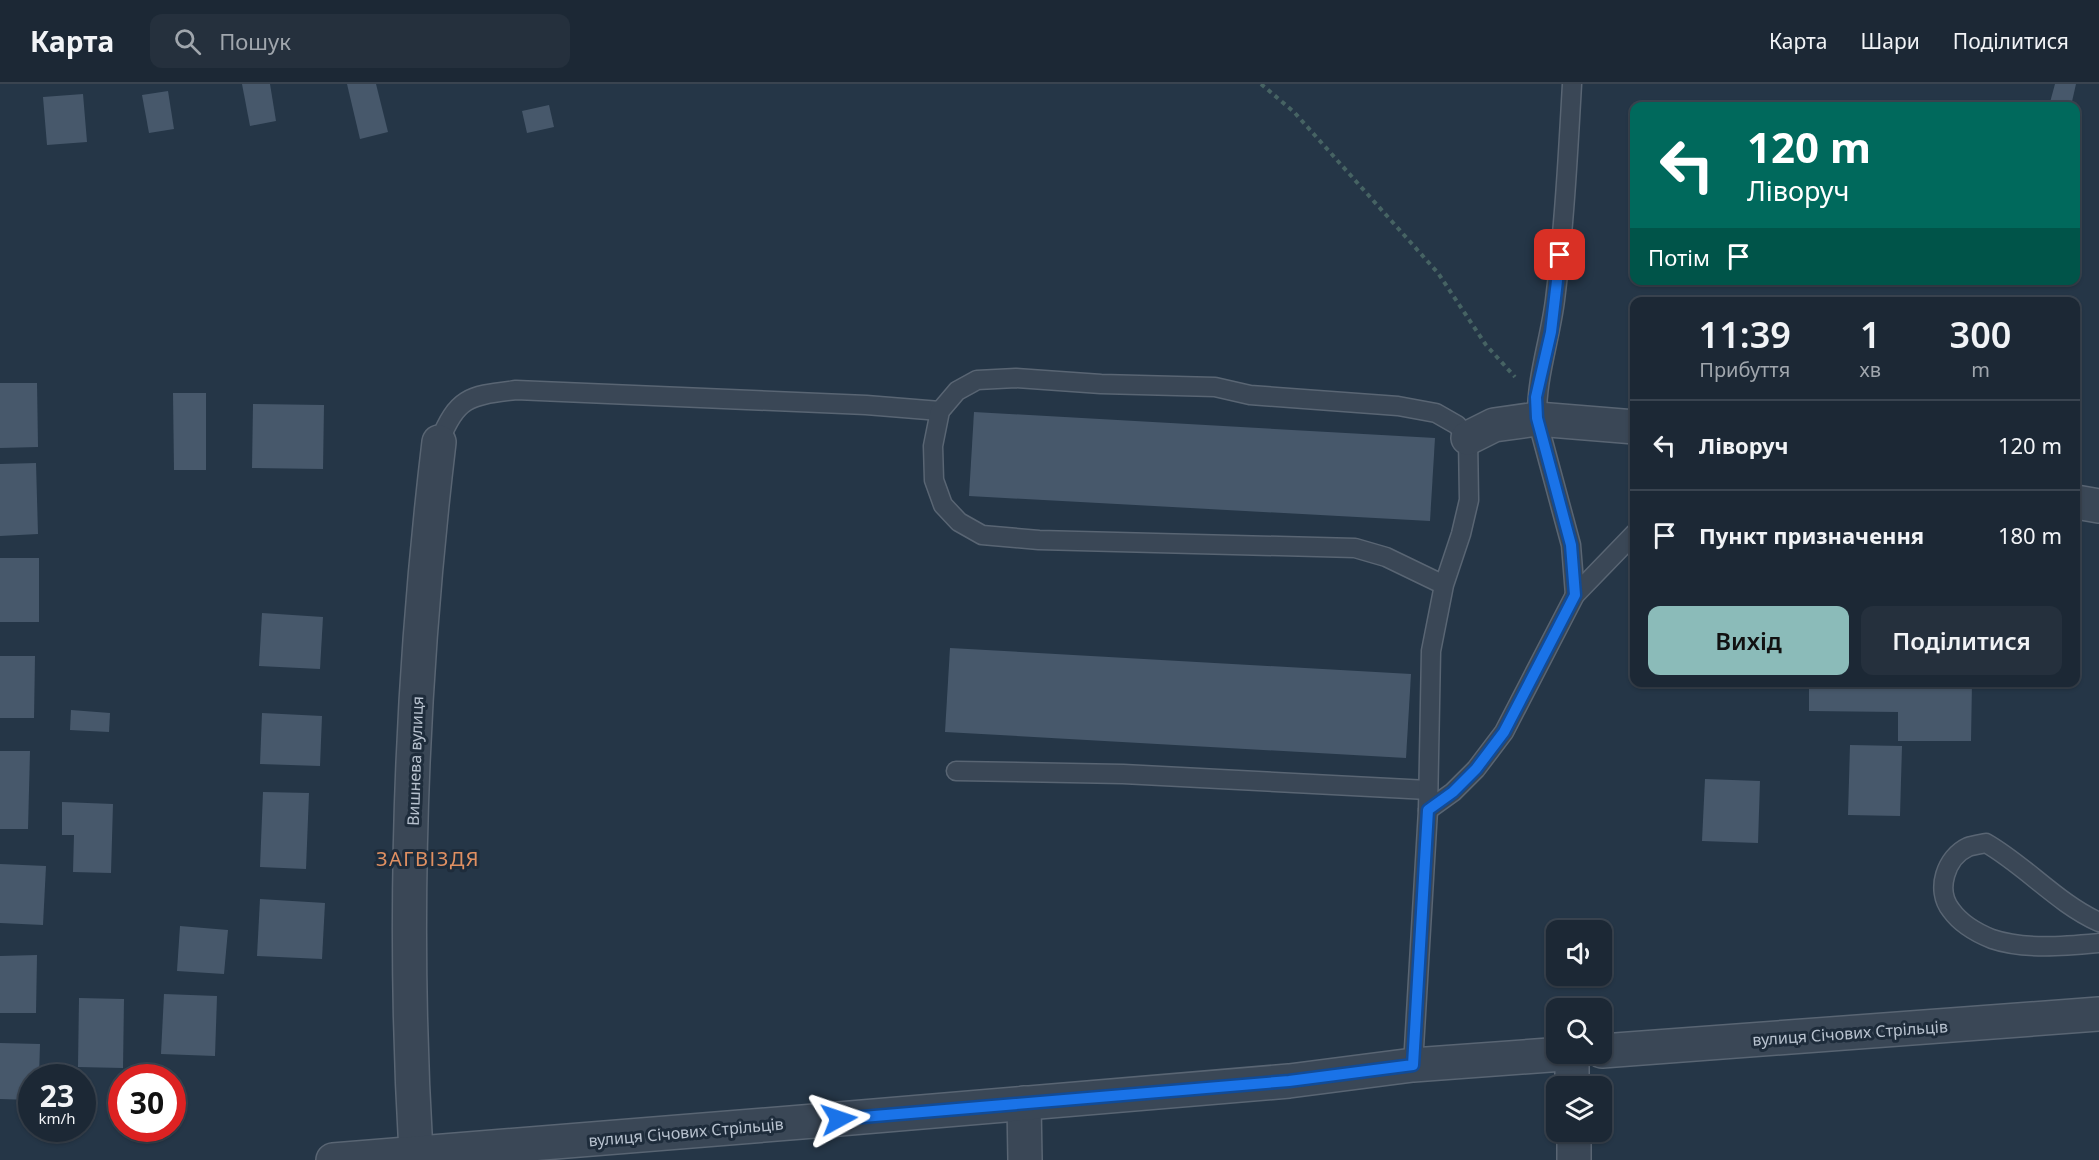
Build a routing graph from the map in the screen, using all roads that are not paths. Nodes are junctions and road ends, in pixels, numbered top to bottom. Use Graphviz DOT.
graph roads {
  1 [pos="1572,84"];
  2 [pos="1537,408"];
  3 [pos="940,411"];
  4 [pos="1630,426"];
  5 [pos="1468,438"];
  6 [pos="439,442"];
  7 [pos="2080,503"];
  8 [pos="2099,506"];
  9 [pos="1630,538"];
  10 [pos="1444,585"];
  11 [pos="1575,595"];
  12 [pos="956,771"];
  13 [pos="1428,790"];
  14 [pos="1428,810"];
  15 [pos="2099,922"];
  16 [pos="2099,943"];
  17 [pos="2099,1014"];
  18 [pos="1612,1050"];
  19 [pos="1546,1055"];
  20 [pos="1413,1065"];
  21 [pos="1024,1103"];
  22 [pos="1574,1142"];
  23 [pos="416,1153"];
  24 [pos="477,1154"];
  25 [pos="333,1160"];
  26 [pos="1025,1160"];
  27 [pos="1575,1160"];
  1 -- 2 [label="lane"];
  2 -- 4 [label="street"];
  2 -- 5 [label="street"];
  2 -- 11 [label="lane"];
  3 -- 5 [label="lane"];
  3 -- 6 [label="lane"];
  3 -- 10 [label="lane"];
  5 -- 10 [label="lane"];
  6 -- 23 [label="street, Вишнева вулиця"];
  7 -- 8 [label="street"];
  9 -- 11 [label="lane"];
  10 -- 13 [label="lane"];
  11 -- 14 [label="lane"];
  12 -- 13 [label="lane"];
  13 -- 14 [label="lane"];
  14 -- 20 [label="lane"];
  15 -- 16 [label="lane"];
  17 -- 18 [label="street, вулиця Січових Стрільців"];
  19 -- 20 [label="street, вулиця Січових Стрільців"];
  20 -- 21 [label="street, вулиця Січових Стрільців"];
  21 -- 24 [label="street, вулиця Січових Стрільців"];
  21 -- 26 [label="street"];
  22 -- 27 [label="street"];
  23 -- 24 [label="street, вулиця Січових Стрільців"];
  23 -- 25 [label="street, вулиця Січових Стрільців"];
}
